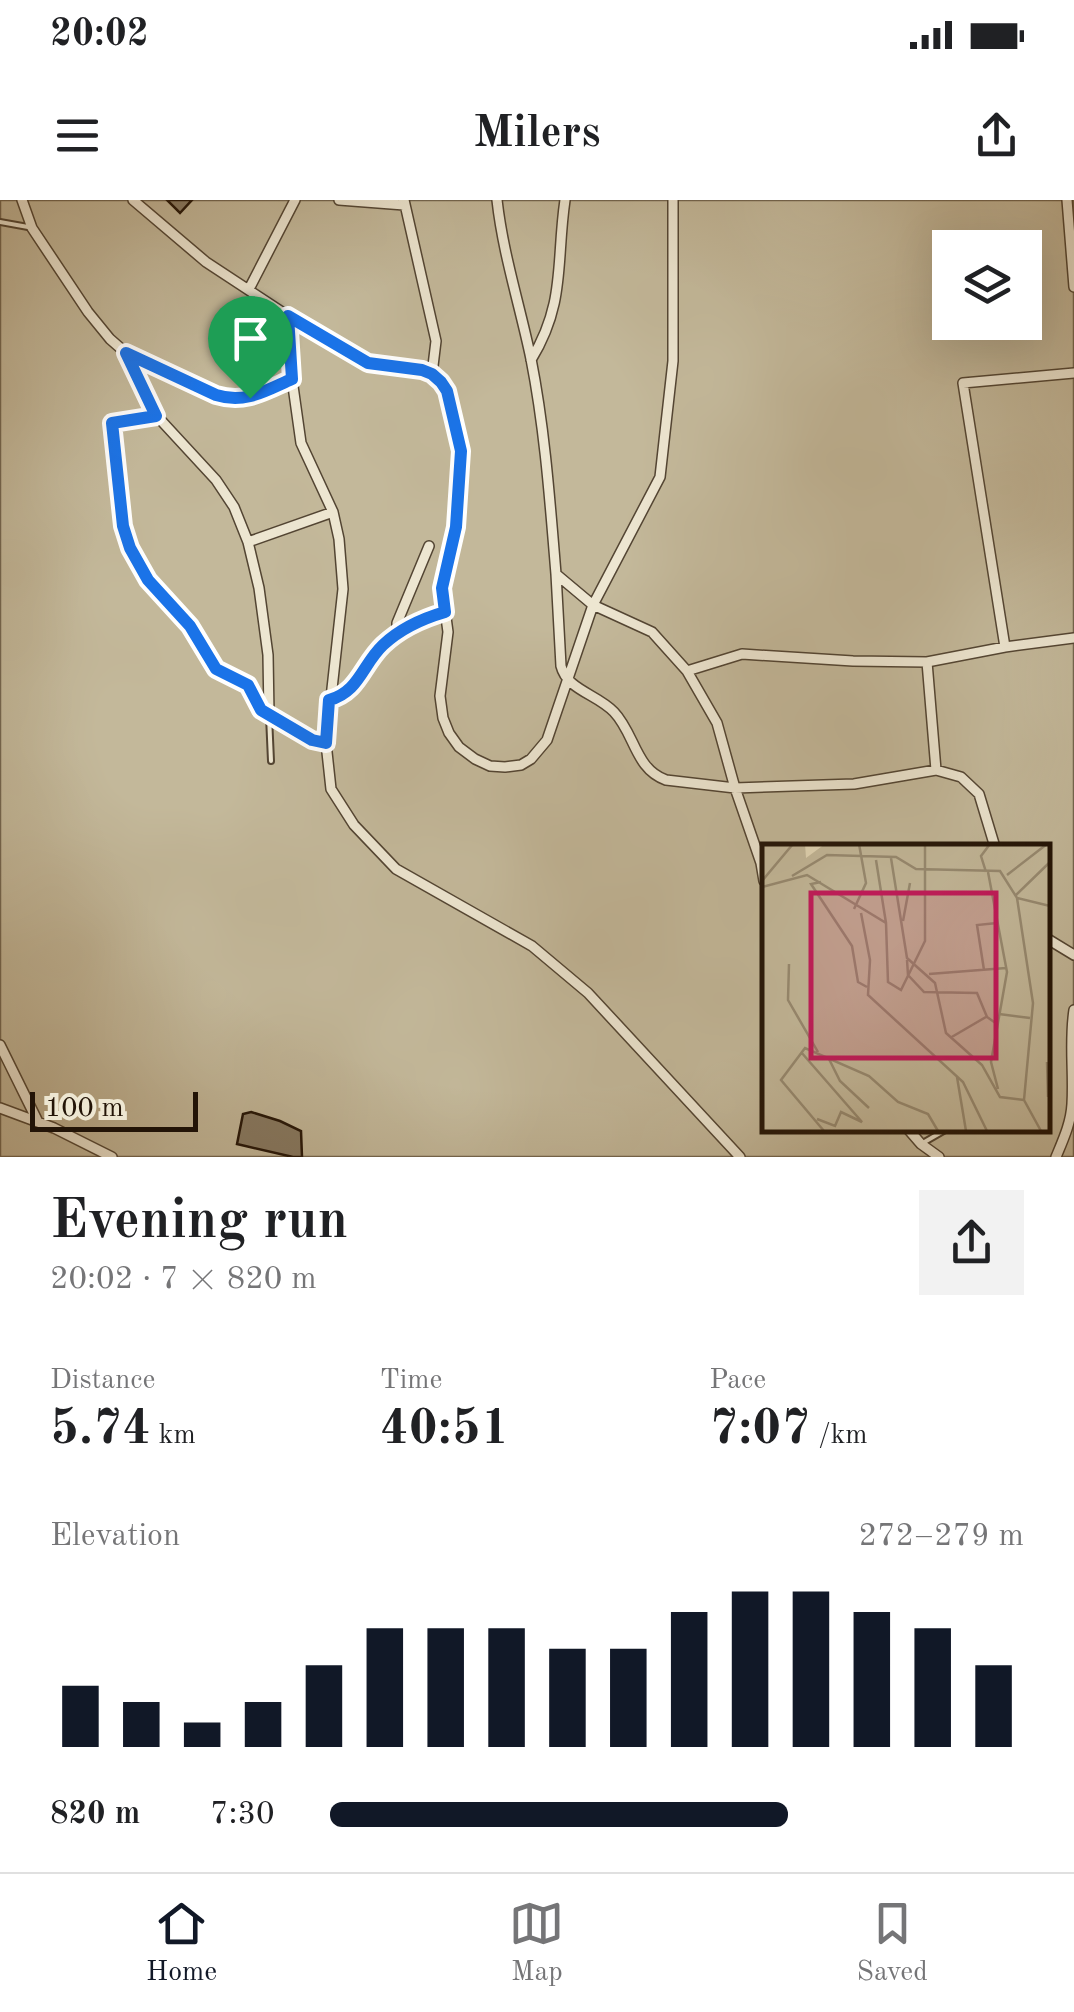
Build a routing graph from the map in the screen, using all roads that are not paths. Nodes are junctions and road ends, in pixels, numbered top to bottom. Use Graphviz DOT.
graph roads {
  1 [pos="22,200"];
  2 [pos="134,200"];
  3 [pos="295,200"];
  4 [pos="339,200"];
  5 [pos="497,200"];
  6 [pos="564,200"];
  7 [pos="673,200"];
  8 [pos="1067,200"];
  9 [pos="404,202"];
  10 [pos="0,222"];
  11 [pos="32,228"];
  12 [pos="1074,288"];
  13 [pos="249,289"];
  14 [pos="288,316"];
  15 [pos="126,353"];
  16 [pos="531,360"];
  17 [pos="1074,373"];
  18 [pos="432,374"];
  19 [pos="292,379"];
  20 [pos="156,416"];
  21 [pos="112,423"];
  22 [pos="333,512"];
  23 [pos="248,542"];
  24 [pos="429,546"];
  25 [pos="556,574"];
  26 [pos="593,605"];
  27 [pos="445,612"];
  28 [pos="397,633"];
  29 [pos="1074,638"];
  30 [pos="1005,647"];
  31 [pos="206,655"];
  32 [pos="928,662"];
  33 [pos="686,671"];
  34 [pos="568,682"];
  35 [pos="329,700"];
  36 [pos="269,714"];
  37 [pos="326,743"];
  38 [pos="271,761"];
  39 [pos="936,770"];
  40 [pos="734,788"];
  41 [pos="995,844"];
  42 [pos="762,869"];
  43 [pos="1049,940"];
  44 [pos="1074,954"];
  45 [pos="1074,1010"];
  46 [pos="0,1045"];
  47 [pos="0,1108"];
  48 [pos="38,1122"];
  49 [pos="910,1132"];
  50 [pos="943,1132"];
  51 [pos="921,1144"];
  52 [pos="97,1153"];
  53 [pos="112,1157"];
  54 [pos="740,1157"];
  55 [pos="940,1157"];
  56 [pos="1056,1157"];
  1 -- 11 [label="street"];
  2 -- 13 [label="street"];
  3 -- 13 [label="street"];
  4 -- 9 [label="street"];
  5 -- 16 [label="street"];
  6 -- 16 [label="street"];
  7 -- 26 [label="street"];
  8 -- 12 [label="street"];
  9 -- 18 [label="street"];
  10 -- 11 [label="lane"];
  11 -- 15 [label="street"];
  13 -- 14 [label="street"];
  14 -- 18 [label="street"];
  14 -- 19 [label="street"];
  15 -- 19 [label="street"];
  15 -- 20 [label="street"];
  16 -- 25 [label="street"];
  17 -- 30 [label="street"];
  18 -- 27 [label="street"];
  19 -- 22 [label="street"];
  20 -- 21 [label="lane"];
  20 -- 23 [label="street"];
  22 -- 23 [label="street"];
  22 -- 35 [label="street"];
  23 -- 36 [label="street"];
  24 -- 28 [label="street"];
  25 -- 26 [label="street"];
  25 -- 34 [label="street"];
  26 -- 33 [label="street"];
  26 -- 34 [label="street"];
  27 -- 28 [label="street"];
  27 -- 34 [label="street"];
  28 -- 35 [label="street"];
  29 -- 30 [label="street"];
  30 -- 32 [label="street"];
  31 -- 36 [label="street"];
  32 -- 33 [label="street"];
  32 -- 39 [label="street"];
  33 -- 40 [label="street"];
  34 -- 40 [label="street"];
  35 -- 37 [label="street"];
  36 -- 37 [label="street"];
  36 -- 38 [label="lane"];
  37 -- 54 [label="street"];
  39 -- 40 [label="street"];
  39 -- 41 [label="street"];
  40 -- 42 [label="street"];
  43 -- 44 [label="street"];
  45 -- 56 [label="street"];
  46 -- 48 [label="street"];
  47 -- 48 [label="street"];
  48 -- 52 [label="street"];
  49 -- 51 [label="street"];
  50 -- 51 [label="lane"];
  51 -- 55 [label="street"];
  52 -- 53 [label="street"];
}
